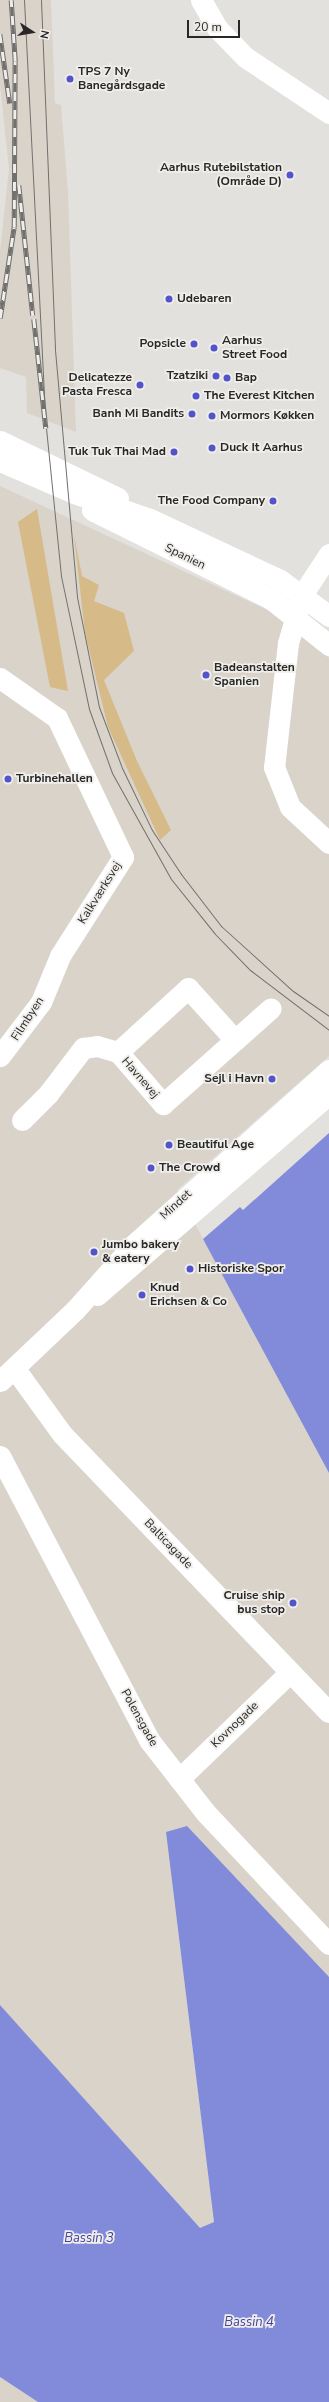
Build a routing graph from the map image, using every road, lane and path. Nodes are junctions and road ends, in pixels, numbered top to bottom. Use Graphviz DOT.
graph roads {
  1 [pos="201,0"];
  2 [pos="329,113"];
  3 [pos="0,441"];
  4 [pos="0,462"];
  5 [pos="74,493"];
  6 [pos="150,519"];
  7 [pos="329,554"];
  8 [pos="302,595"];
  9 [pos="326,607"];
  10 [pos="297,618"];
  11 [pos="329,645"];
  12 [pos="0,678"];
  13 [pos="329,842"];
  14 [pos="60,956"];
  15 [pos="271,1008"];
  16 [pos="235,1040"];
  17 [pos="118,1052"];
  18 [pos="0,1056"];
  19 [pos="326,1080"];
  20 [pos="22,1120"];
  21 [pos="8,1375"];
  22 [pos="0,1456"];
  23 [pos="290,1672"];
  24 [pos="329,1712"];
  25 [pos="180,1779"];
  26 [pos="329,1944"];
  1 -- 2 [label="street"];
  3 -- 6 [label="street, Spanien"];
  4 -- 5 [label="street, Spanien"];
  5 -- 6 [label="street, Spanien"];
  5 -- 10 [label="street, Spanien"];
  6 -- 8 [label="street, Spanien"];
  7 -- 8 [label="street"];
  8 -- 9 [label="street, Spanien"];
  8 -- 10 [label="street"];
  9 -- 10 [label="street"];
  10 -- 11 [label="street, Spanien"];
  10 -- 13 [label="street"];
  12 -- 14 [label="street, Kalkværksvej"];
  14 -- 18 [label="street, Filmbyen"];
  15 -- 16 [label="street, Havnevej"];
  16 -- 17 [label="street, Havnevej"];
  16 -- 17 [label="street, Havnevej"];
  17 -- 20 [label="street, Havnevej"];
  19 -- 21 [label="street, Mindet"];
  21 -- 23 [label="street, Balticagade"];
  22 -- 25 [label="street, Polensgade"];
  23 -- 24 [label="street, Balticagade"];
  23 -- 25 [label="street, Kovnogade"];
  25 -- 26 [label="street, Polensgade"];
}
